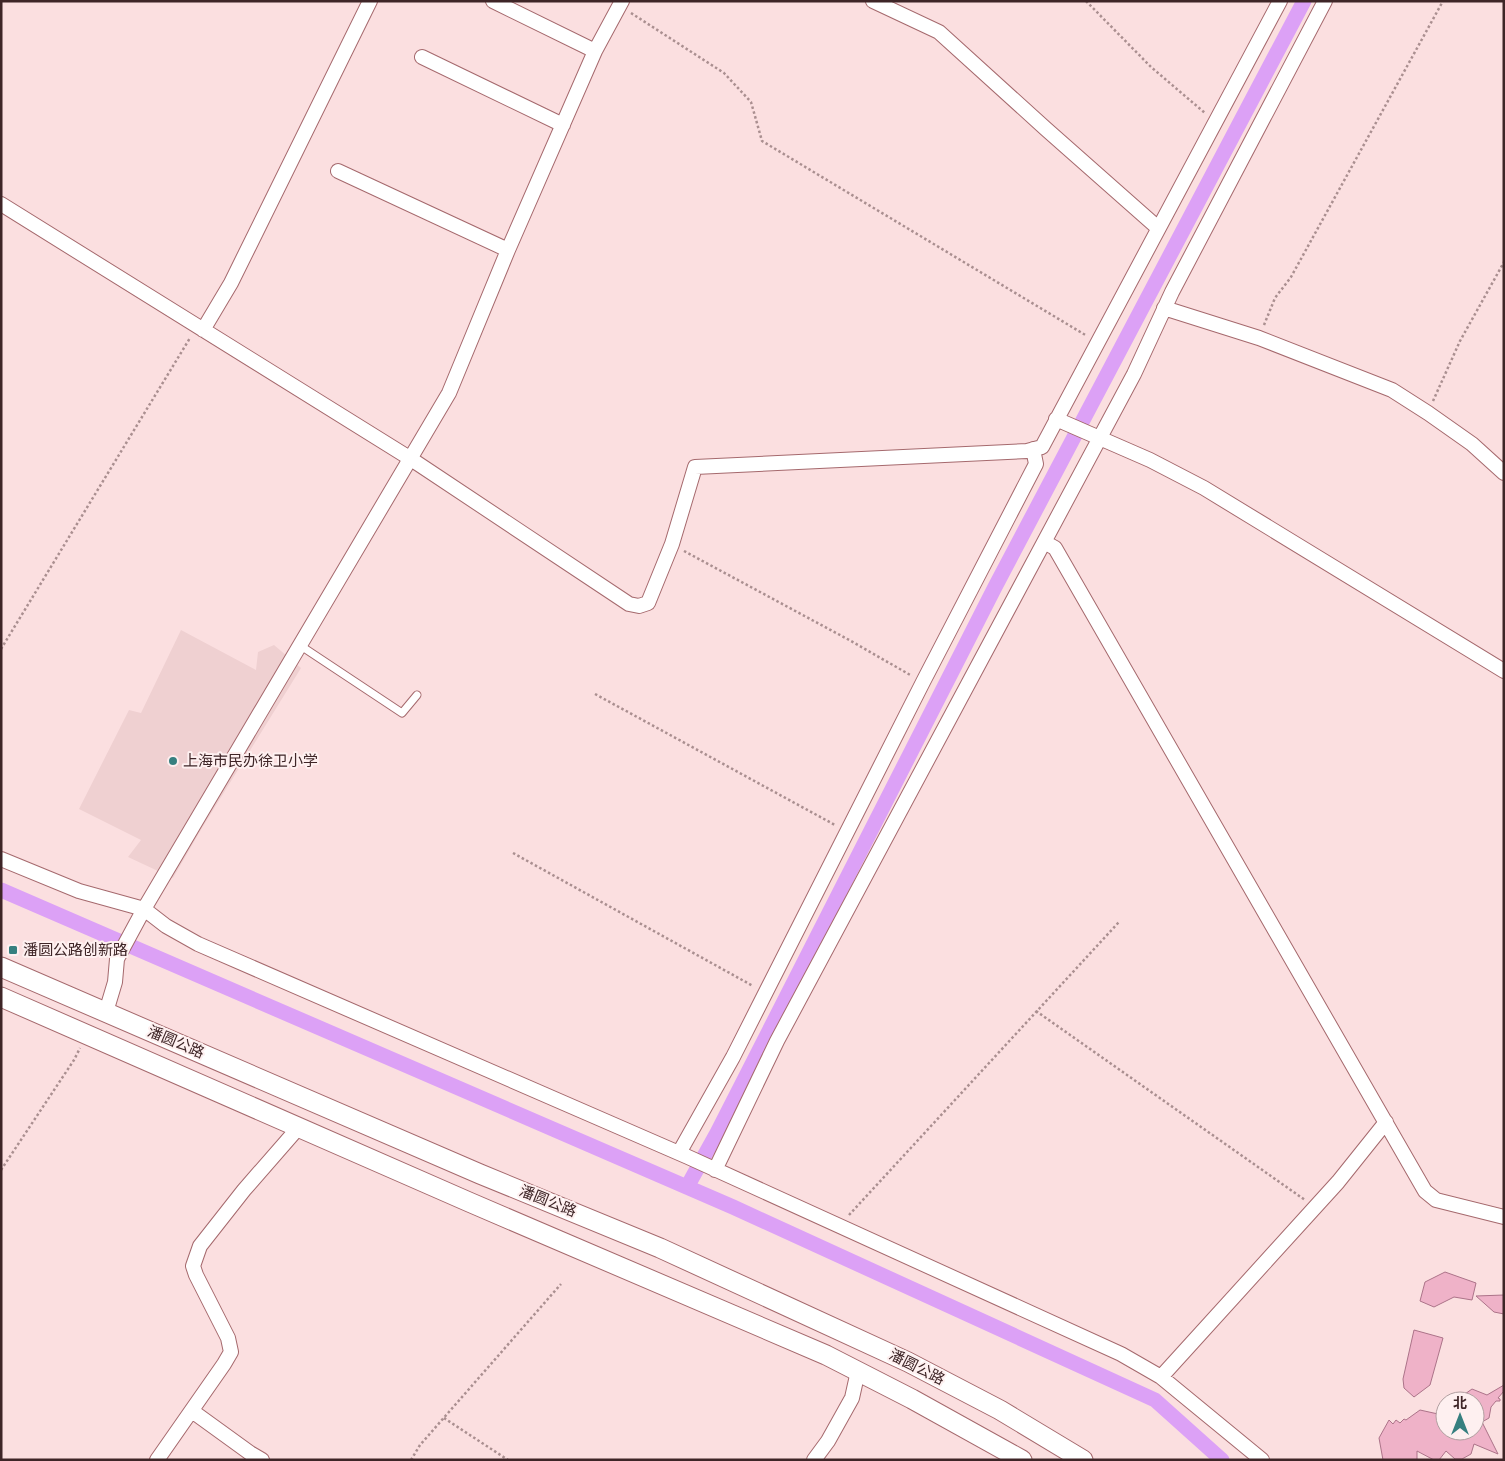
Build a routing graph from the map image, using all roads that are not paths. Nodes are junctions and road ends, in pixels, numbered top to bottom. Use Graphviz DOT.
graph roads {
  1 [pos="370,1"];
  2 [pos="493,1"];
  3 [pos="873,1"];
  4 [pos="1280,1"];
  5 [pos="1324,1"];
  6 [pos="620,4"];
  7 [pos="595,51"];
  8 [pos="422,57"];
  9 [pos="563,124"];
  10 [pos="338,171"];
  11 [pos="1,204"];
  12 [pos="1158,228"];
  13 [pos="508,250"];
  14 [pos="1164,308"];
  15 [pos="200,328"];
  16 [pos="1060,420"];
  17 [pos="1097,436"];
  18 [pos="1033,449"];
  19 [pos="411,459"];
  20 [pos="1504,473"];
  21 [pos="1044,542"];
  22 [pos="301,646"];
  23 [pos="1504,671"];
  24 [pos="417,695"];
  25 [pos="1,859"];
  26 [pos="142,914"];
  27 [pos="1,967"];
  28 [pos="1,998"];
  29 [pos="106,1012"];
  30 [pos="1386,1122"];
  31 [pos="299,1127"];
  32 [pos="684,1155"];
  33 [pos="712,1169"];
  34 [pos="1504,1217"];
  35 [pos="858,1371"];
  36 [pos="1161,1377"];
  37 [pos="192,1411"];
  38 [pos="157,1460"];
  39 [pos="262,1460"];
  40 [pos="814,1460"];
  41 [pos="1022,1460"];
  42 [pos="1083,1460"];
  43 [pos="1262,1460"];
  1 -- 15 [label="street"];
  2 -- 7 [label="street"];
  3 -- 12 [label="street"];
  4 -- 12 [label="street"];
  5 -- 14 [label="street"];
  6 -- 7 [label="street"];
  7 -- 9 [label="street"];
  8 -- 9 [label="street"];
  9 -- 13 [label="street"];
  10 -- 13 [label="street"];
  11 -- 15 [label="street"];
  12 -- 16 [label="street"];
  13 -- 19 [label="street"];
  14 -- 17 [label="street"];
  14 -- 20 [label="street"];
  15 -- 19 [label="street"];
  16 -- 17 [label="street"];
  16 -- 18 [label="street"];
  17 -- 21 [label="street"];
  17 -- 23 [label="street"];
  18 -- 19 [label="street"];
  18 -- 32 [label="street"];
  19 -- 22 [label="street"];
  21 -- 30 [label="street"];
  21 -- 33 [label="street"];
  22 -- 24 [label="lane"];
  22 -- 26 [label="street"];
  25 -- 26 [label="street"];
  26 -- 29 [label="street"];
  26 -- 32 [label="street"];
  27 -- 29 [label="main road, 潘圆公路"];
  28 -- 31 [label="main road, 潘圆公路"];
  29 -- 42 [label="main road, 潘圆公路"];
  30 -- 34 [label="street"];
  30 -- 36 [label="street"];
  31 -- 35 [label="main road, 潘圆公路"];
  31 -- 37 [label="street"];
  32 -- 33 [label="street"];
  33 -- 36 [label="street"];
  35 -- 40 [label="street"];
  35 -- 41 [label="main road, 潘圆公路"];
  36 -- 43 [label="street"];
  37 -- 38 [label="street"];
  37 -- 39 [label="street"];
}
